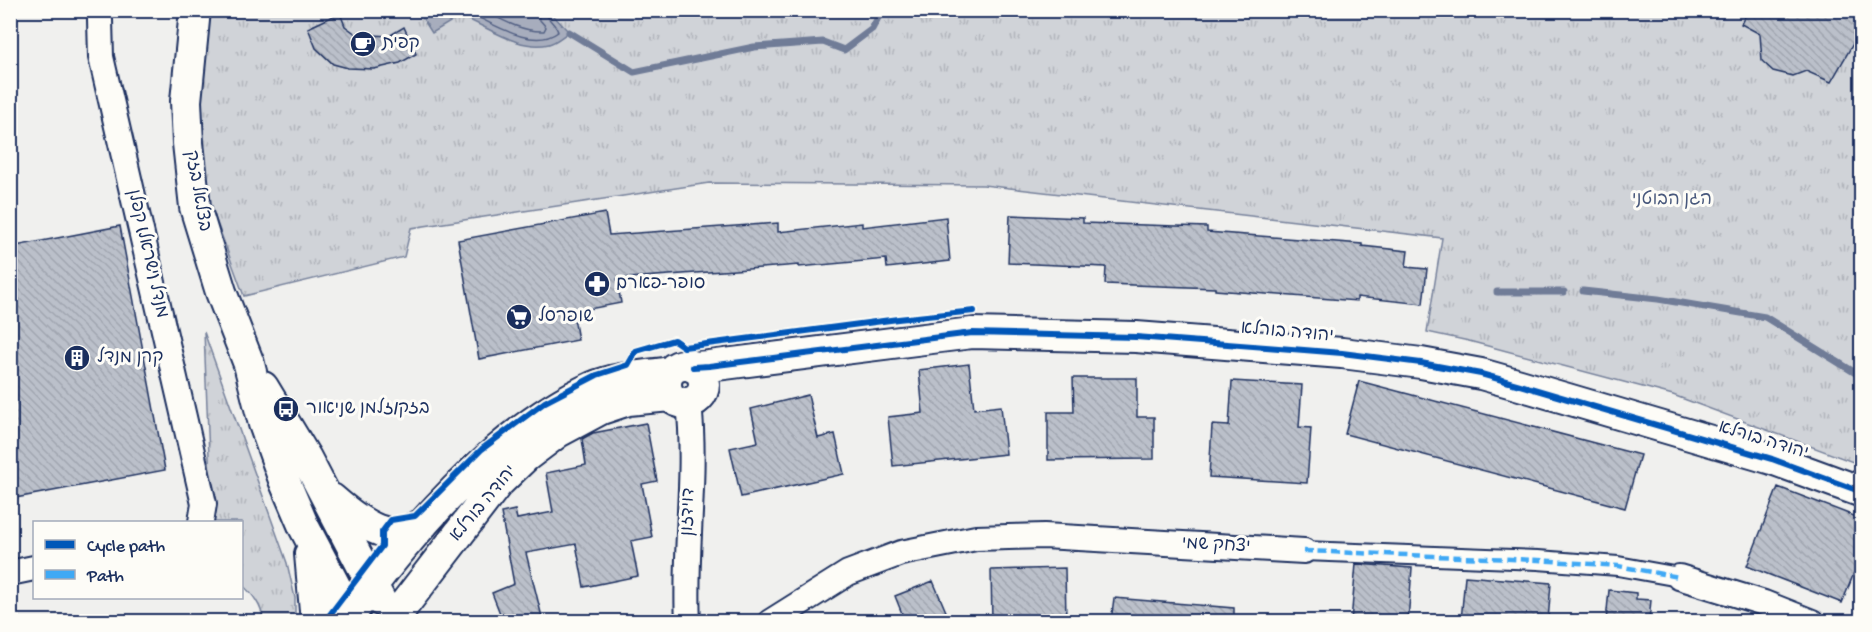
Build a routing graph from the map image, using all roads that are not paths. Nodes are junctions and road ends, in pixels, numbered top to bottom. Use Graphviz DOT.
graph roads {
  1 [pos="195,10"];
  2 [pos="100,20"];
  3 [pos="249,364"];
  4 [pos="685,386"];
  5 [pos="1862,492"];
  6 [pos="325,493"];
  7 [pos="201,521"];
  8 [pos="423,524"];
  9 [pos="304,527"];
  10 [pos="1304,551"];
  11 [pos="10,562"];
  12 [pos="33,567"];
  13 [pos="33,567"];
  14 [pos="10,573"];
  15 [pos="1679,577"];
  16 [pos="373,584"];
  17 [pos="350,619"];
  18 [pos="316,621"];
  19 [pos="391,621"];
  20 [pos="688,621"];
  21 [pos="770,621"];
  22 [pos="1812,621"];
  1 -- 3 [label="street, בצלאל בזק"];
  2 -- 7 [label="street, מנדל (ישראל) קפלן"];
  3 -- 6 [label="street, בצלאל בזק"];
  3 -- 9 [label="street, בצלאל בזק"];
  4 -- 5 [label="street, יהודה בורלא"];
  4 -- 8 [label="street, יהודה בורלא"];
  4 -- 19 [label="street, יהודה בורלא"];
  4 -- 20 [label="street, דוידזון"];
  6 -- 8 [label="street"];
  6 -- 16 [label="street, בצלאל בזק"];
  8 -- 16 [label="street, יהודה בורלא"];
  9 -- 17 [label="street, בצלאל בזק"];
  9 -- 18 [label="street"];
  10 -- 15 [label="street, יצחק שמי"];
  10 -- 21 [label="street, יצחק שמי"];
  11 -- 12 [label="street"];
  13 -- 14 [label="street"];
  15 -- 22 [label="street"];
  16 -- 17 [label="street, יהודה בורלא"];
  16 -- 19 [label="street, בצלאל בזק"];
}
